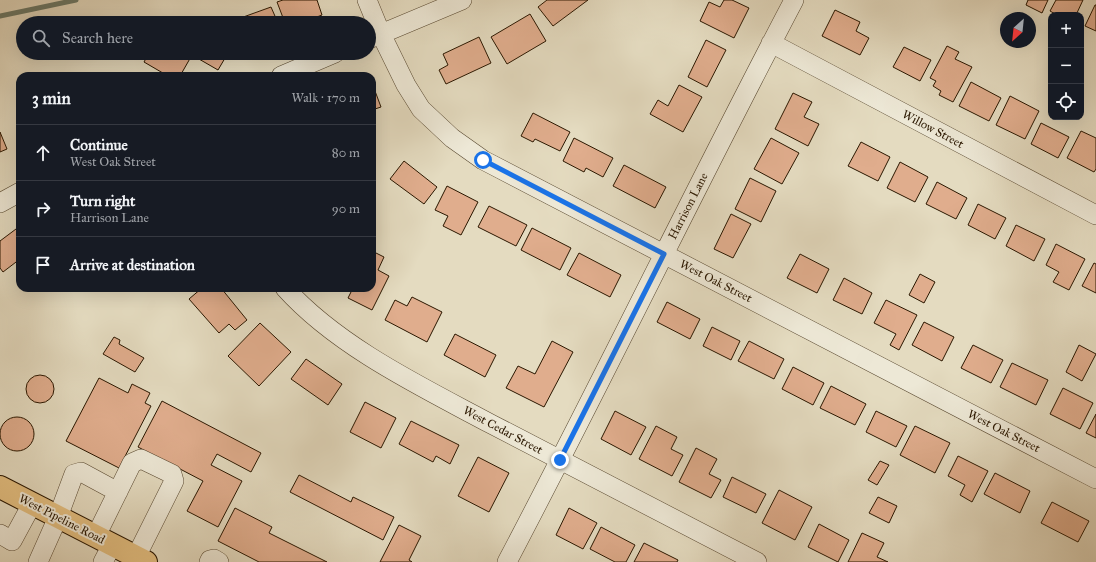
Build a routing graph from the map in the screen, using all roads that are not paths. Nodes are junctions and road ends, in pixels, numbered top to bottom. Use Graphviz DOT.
graph roads {
  1 [pos="367,0"];
  2 [pos="462,0"];
  3 [pos="794,0"];
  4 [pos="371,16"];
  5 [pos="376,36"];
  6 [pos="376,38"];
  7 [pos="771,43"];
  8 [pos="319,60"];
  9 [pos="290,72"];
  10 [pos="16,194"];
  11 [pos="0,202"];
  12 [pos="1096,215"];
  13 [pos="664,254"];
  14 [pos="288,292"];
  15 [pos="560,460"];
  16 [pos="1096,479"];
  17 [pos="118,492"];
  18 [pos="2,493"];
  19 [pos="32,504"];
  20 [pos="58,517"];
  21 [pos="0,534"];
  22 [pos="103,548"];
  23 [pos="141,560"];
  24 [pos="38,562"];
  25 [pos="209,562"];
  26 [pos="219,562"];
  27 [pos="507,562"];
  28 [pos="757,562"];
  1 -- 4 [label="street, West Oak Street"];
  2 -- 5 [label="street"];
  3 -- 7 [label="street, Harrison Lane"];
  6 -- 13 [label="street, West Oak Street"];
  7 -- 12 [label="street, Willow Street"];
  7 -- 13 [label="street, Harrison Lane"];
  8 -- 9 [label="street"];
  10 -- 11 [label="street"];
  13 -- 15 [label="street, Harrison Lane"];
  13 -- 16 [label="street, West Oak Street"];
  14 -- 15 [label="street, West Cedar Street"];
  15 -- 27 [label="street, Harrison Lane"];
  15 -- 28 [label="street, West Cedar Street"];
  17 -- 20 [label="street"];
  17 -- 22 [label="street"];
  17 -- 23 [label="street"];
  18 -- 19 [label="main road, West Pipeline Road"];
  19 -- 20 [label="main road, West Pipeline Road"];
  19 -- 21 [label="street"];
  20 -- 22 [label="main road, West Pipeline Road"];
  20 -- 24 [label="street"];
  22 -- 23 [label="main road, West Pipeline Road"];
  25 -- 26 [label="street"];
}
